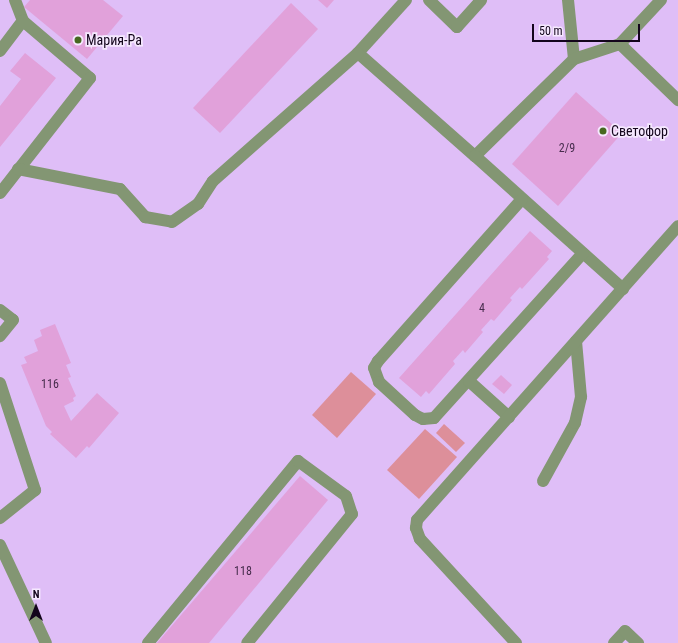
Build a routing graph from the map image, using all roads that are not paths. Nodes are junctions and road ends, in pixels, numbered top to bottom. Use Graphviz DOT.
graph roads {
  1 [pos="15,0"];
  2 [pos="406,0"];
  3 [pos="429,0"];
  4 [pos="481,0"];
  5 [pos="568,0"];
  6 [pos="661,0"];
  7 [pos="23,21"];
  8 [pos="620,44"];
  9 [pos="0,51"];
  10 [pos="358,53"];
  11 [pos="574,59"];
  12 [pos="678,100"];
  13 [pos="475,156"];
  14 [pos="18,169"];
  15 [pos="0,193"];
  16 [pos="522,199"];
  17 [pos="678,226"];
  18 [pos="583,253"];
  19 [pos="623,288"];
  20 [pos="0,310"];
  21 [pos="0,336"];
  22 [pos="576,341"];
  23 [pos="469,381"];
  24 [pos="0,383"];
  25 [pos="509,417"];
  26 [pos="543,481"];
  27 [pos="0,518"];
  28 [pos="0,545"];
  29 [pos="46,643"];
  30 [pos="148,643"];
  31 [pos="247,643"];
  32 [pos="516,643"];
  33 [pos="614,643"];
  34 [pos="638,643"];
  1 -- 7 [label="street"];
  2 -- 10 [label="street"];
  3 -- 4 [label="street"];
  5 -- 11 [label="street"];
  6 -- 8 [label="street"];
  7 -- 9 [label="street"];
  7 -- 14 [label="street"];
  8 -- 11 [label="street"];
  8 -- 12 [label="street"];
  10 -- 13 [label="street"];
  10 -- 14 [label="street"];
  11 -- 13 [label="street"];
  13 -- 16 [label="street"];
  14 -- 15 [label="street"];
  16 -- 18 [label="street"];
  16 -- 23 [label="street"];
  17 -- 19 [label="street"];
  18 -- 19 [label="street"];
  18 -- 23 [label="street"];
  19 -- 22 [label="street"];
  20 -- 21 [label="street"];
  22 -- 25 [label="street"];
  22 -- 26 [label="street"];
  23 -- 25 [label="street"];
  24 -- 27 [label="street"];
  25 -- 32 [label="street"];
  28 -- 29 [label="street"];
  30 -- 31 [label="street"];
  33 -- 34 [label="street"];
}
